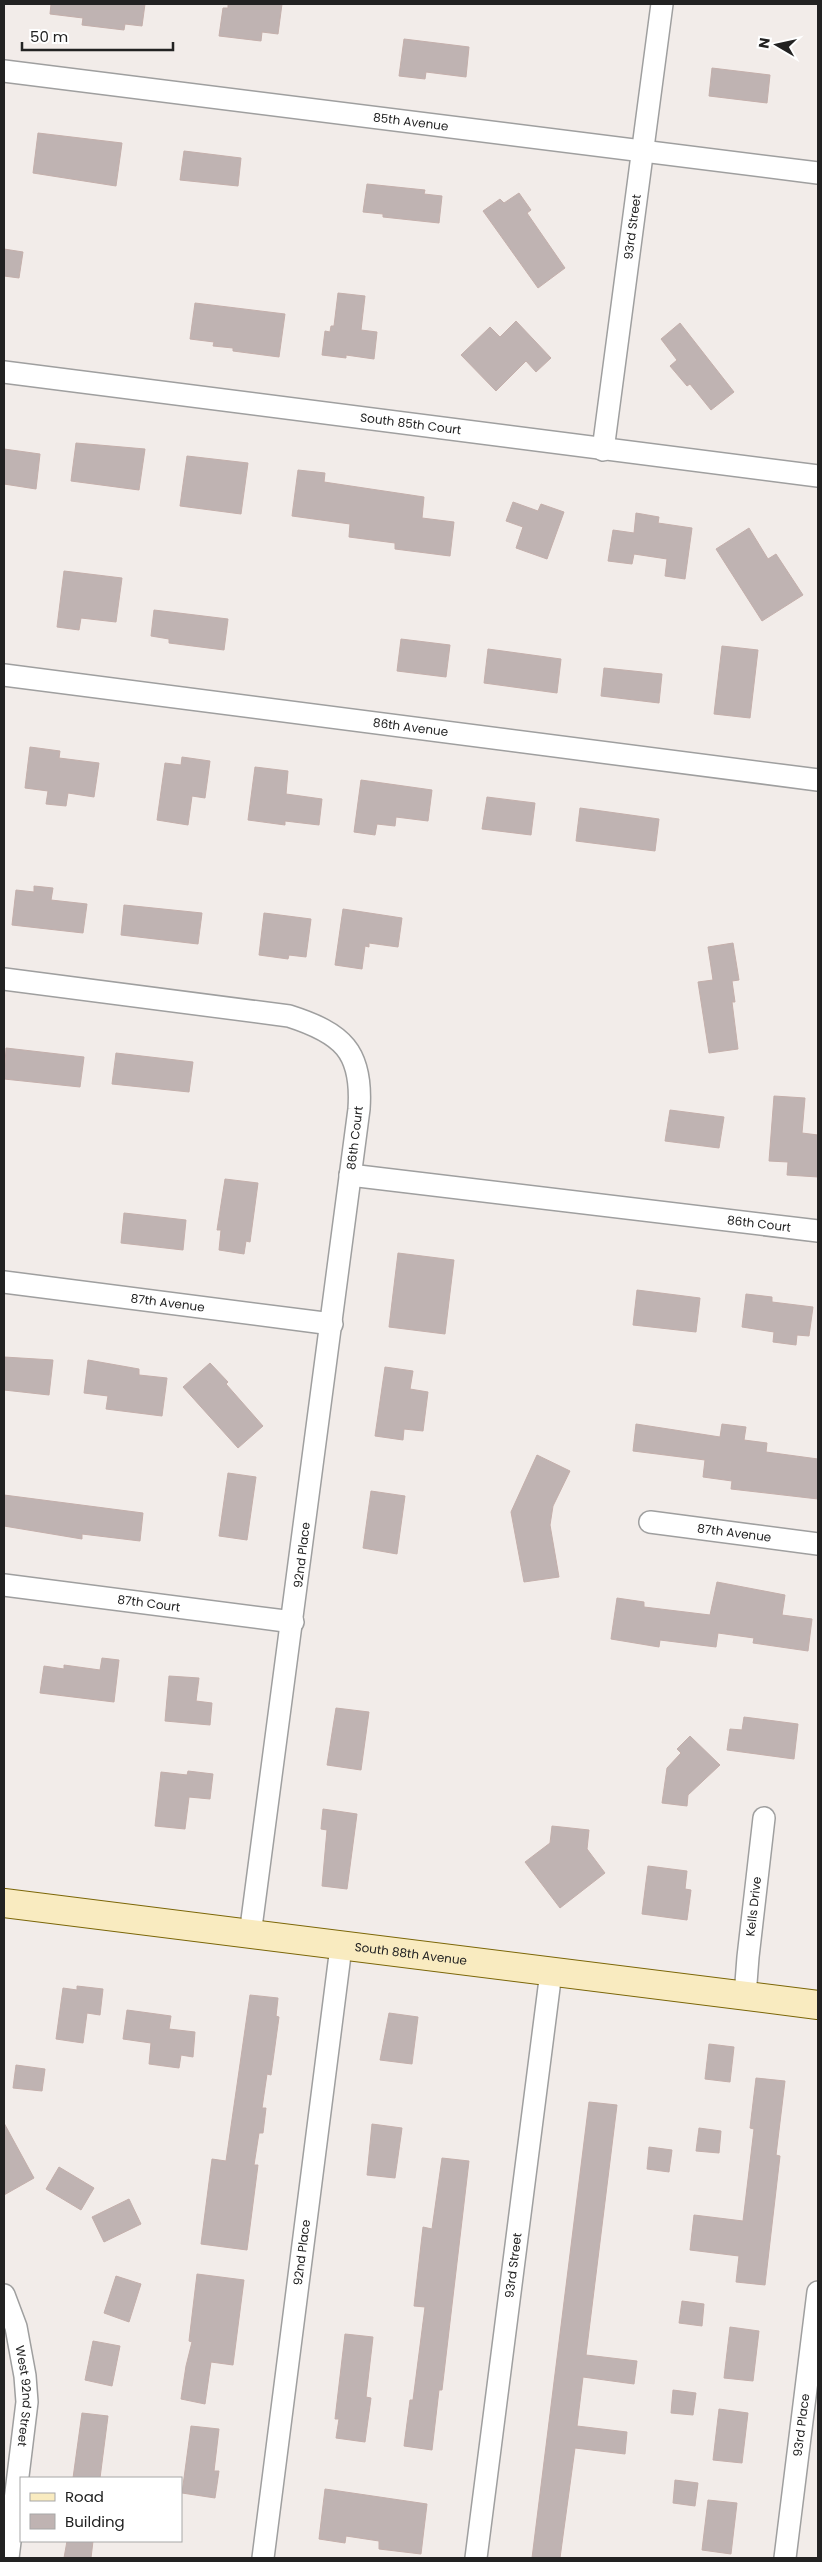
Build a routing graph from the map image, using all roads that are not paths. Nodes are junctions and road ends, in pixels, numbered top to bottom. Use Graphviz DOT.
graph roads {
  1 [pos="662,4"];
  2 [pos="4,71"];
  3 [pos="642,152"];
  4 [pos="818,173"];
  5 [pos="4,372"];
  6 [pos="603,450"];
  7 [pos="818,476"];
  8 [pos="4,675"];
  9 [pos="818,780"];
  10 [pos="4,979"];
  11 [pos="350,1175"];
  12 [pos="818,1231"];
  13 [pos="4,1282"];
  14 [pos="332,1324"];
  15 [pos="650,1522"];
  16 [pos="818,1544"];
  17 [pos="4,1585"];
  18 [pos="293,1622"];
  19 [pos="764,1818"];
  20 [pos="4,1903"];
  21 [pos="250,1935"];
  22 [pos="341,1947"];
  23 [pos="551,1972"];
  24 [pos="745,1996"];
  25 [pos="818,2006"];
  26 [pos="818,2292"];
  27 [pos="4,2295"];
  28 [pos="8,2558"];
  29 [pos="263,2558"];
  30 [pos="476,2558"];
  31 [pos="785,2558"];
  1 -- 3 [label="street, 93rd Street"];
  2 -- 3 [label="street, 85th Avenue"];
  3 -- 4 [label="street, 85th Avenue"];
  3 -- 6 [label="street, 93rd Street"];
  5 -- 6 [label="street, South 85th Court"];
  6 -- 7 [label="street, South 85th Court"];
  8 -- 9 [label="street, 86th Avenue"];
  10 -- 11 [label="street, 86th Court"];
  11 -- 12 [label="street, 86th Court"];
  11 -- 14 [label="street, 92nd Place"];
  13 -- 14 [label="street, 87th Avenue"];
  14 -- 18 [label="street, 92nd Place"];
  15 -- 16 [label="street, 87th Avenue"];
  17 -- 18 [label="street, 87th Court"];
  18 -- 21 [label="street, 92nd Place"];
  19 -- 24 [label="street, Kells Drive"];
  20 -- 21 [label="street, South 88th Avenue"];
  21 -- 22 [label="street, South 88th Avenue"];
  22 -- 23 [label="street, South 88th Avenue"];
  22 -- 29 [label="street, 92nd Place"];
  23 -- 24 [label="street, South 88th Avenue"];
  23 -- 30 [label="street, 93rd Street"];
  24 -- 25 [label="street, South 88th Avenue"];
  26 -- 31 [label="street, 93rd Place"];
  27 -- 28 [label="street, West 92nd Street"];
}
